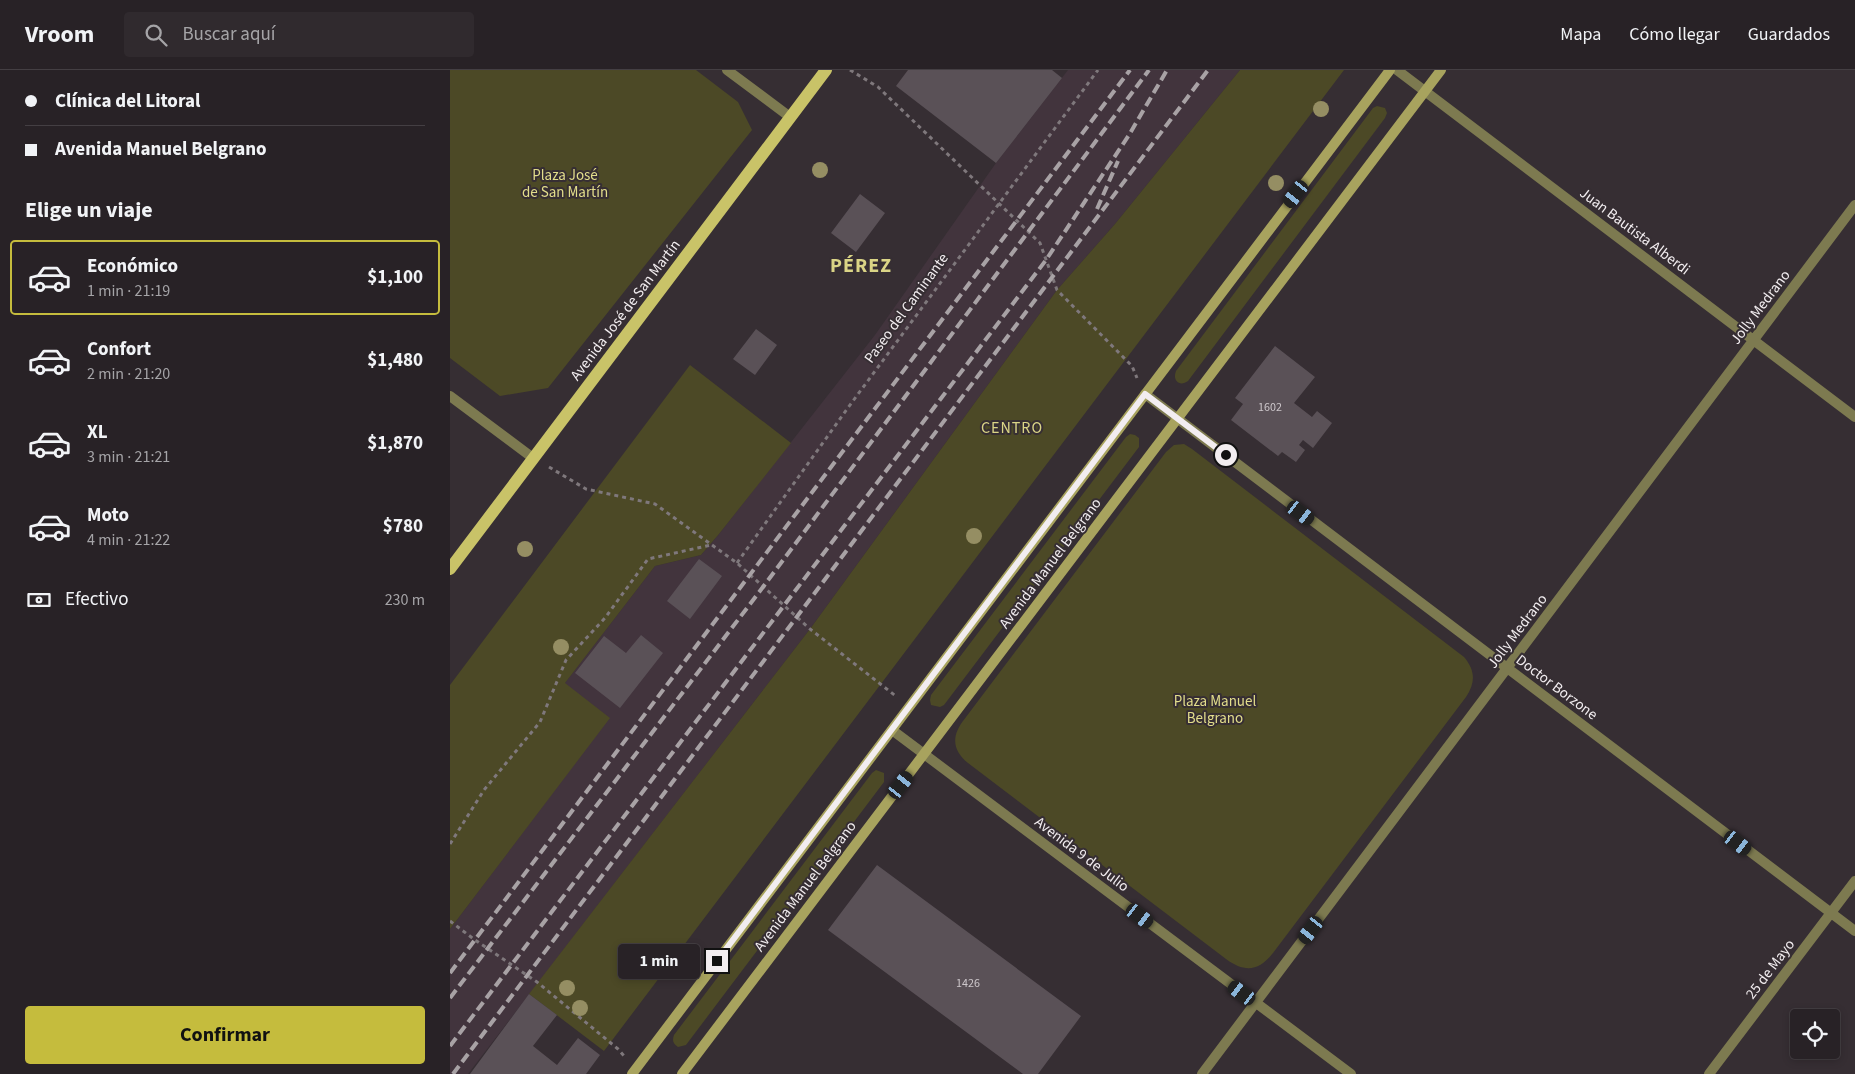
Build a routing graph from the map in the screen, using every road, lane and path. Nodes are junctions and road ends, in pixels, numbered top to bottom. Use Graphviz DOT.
graph roads {
  1 [pos="727,70"];
  2 [pos="826,70"];
  3 [pos="850,70"];
  4 [pos="1098,70"];
  5 [pos="1390,70"];
  6 [pos="1397,70"];
  7 [pos="1441,70"];
  8 [pos="1425,91"];
  9 [pos="790,117"];
  10 [pos="999,202"];
  11 [pos="1855,205"];
  12 [pos="1754,340"];
  13 [pos="1145,394"];
  14 [pos="450,396"];
  15 [pos="1855,416"];
  16 [pos="1177,419"];
  17 [pos="533,458"];
  18 [pos="711,545"];
  19 [pos="737,563"];
  20 [pos="450,569"];
  21 [pos="1507,668"];
  22 [pos="908,708"];
  23 [pos="892,730"];
  24 [pos="924,754"];
  25 [pos="450,844"];
  26 [pos="1855,881"];
  27 [pos="1831,913"];
  28 [pos="450,920"];
  29 [pos="1855,931"];
  30 [pos="1256,1002"];
  31 [pos="637,1072"];
  32 [pos="682,1074"];
  33 [pos="1202,1074"];
  34 [pos="1351,1074"];
  35 [pos="1710,1074"];
  1 -- 9 [label="street"];
  2 -- 9 [label="main road, Avenida José de San Martín"];
  3 -- 10 [label="path"];
  4 -- 10 [label="path, Paseo del Caminante"];
  5 -- 13 [label="main road, Avenida Manuel Belgrano"];
  6 -- 8 [label="street, Juan Bautista Alberdi"];
  7 -- 8 [label="main road, Avenida Manuel Belgrano"];
  8 -- 12 [label="street, Juan Bautista Alberdi"];
  8 -- 16 [label="main road, Avenida Manuel Belgrano"];
  9 -- 17 [label="main road, Avenida José de San Martín"];
  10 -- 13 [label="path"];
  10 -- 19 [label="path, Paseo del Caminante"];
  11 -- 12 [label="street, Jolly Medrano"];
  12 -- 15 [label="street, Juan Bautista Alberdi"];
  12 -- 21 [label="street, Jolly Medrano"];
  13 -- 16 [label="street, Doctor Borzone"];
  13 -- 22 [label="main road, Avenida Manuel Belgrano"];
  14 -- 17 [label="street"];
  16 -- 21 [label="street, Doctor Borzone"];
  16 -- 24 [label="main road, Avenida Manuel Belgrano"];
  17 -- 18 [label="path"];
  17 -- 20 [label="main road, Avenida José de San Martín"];
  18 -- 19 [label="path"];
  18 -- 25 [label="path"];
  19 -- 22 [label="path"];
  21 -- 27 [label="street, Doctor Borzone"];
  21 -- 30 [label="street, Jolly Medrano"];
  22 -- 23 [label="main road, Avenida Manuel Belgrano"];
  23 -- 24 [label="street, Avenida 9 de Julio"];
  23 -- 31 [label="main road, Avenida Manuel Belgrano"];
  24 -- 30 [label="street, Avenida 9 de Julio"];
  24 -- 32 [label="main road, Avenida Manuel Belgrano"];
  26 -- 27 [label="street, 25 de Mayo"];
  27 -- 29 [label="street, Doctor Borzone"];
  27 -- 35 [label="street, 25 de Mayo"];
  28 -- 31 [label="path"];
  30 -- 33 [label="street, Jolly Medrano"];
  30 -- 34 [label="street, Avenida 9 de Julio"];
}
